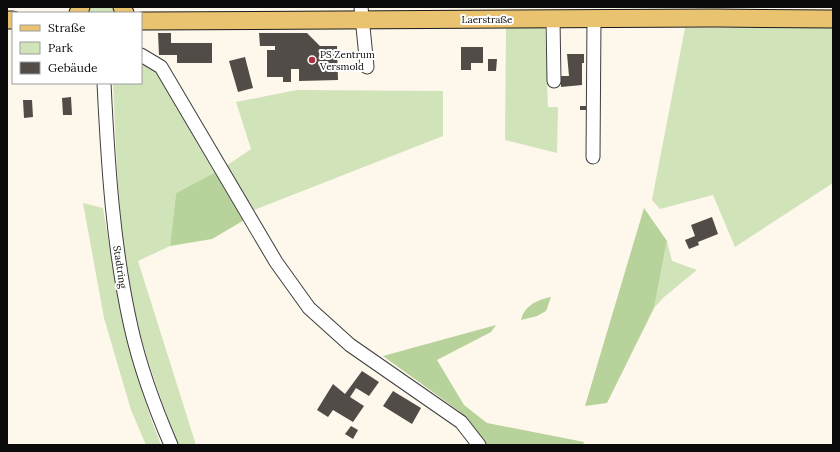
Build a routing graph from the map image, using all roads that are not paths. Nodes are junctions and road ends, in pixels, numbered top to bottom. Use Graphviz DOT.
graph roads {
  1 [pos="361,13"];
  2 [pos="553,19"];
  3 [pos="594,19"];
  4 [pos="833,19"];
  5 [pos="142,21"];
  6 [pos="142,56"];
  7 [pos="367,67"];
  8 [pos="554,81"];
  9 [pos="104,84"];
  10 [pos="593,157"];
  11 [pos="171,445"];
  12 [pos="479,445"];
  1 -- 2 [label="main road, Laerstraße"];
  1 -- 5 [label="main road, Laerstraße"];
  1 -- 7 [label="street"];
  2 -- 3 [label="main road, Laerstraße"];
  2 -- 8 [label="street"];
  3 -- 4 [label="main road, Laerstraße"];
  3 -- 10 [label="street"];
  6 -- 12 [label="street"];
  9 -- 11 [label="street, Stadtring"];
}
